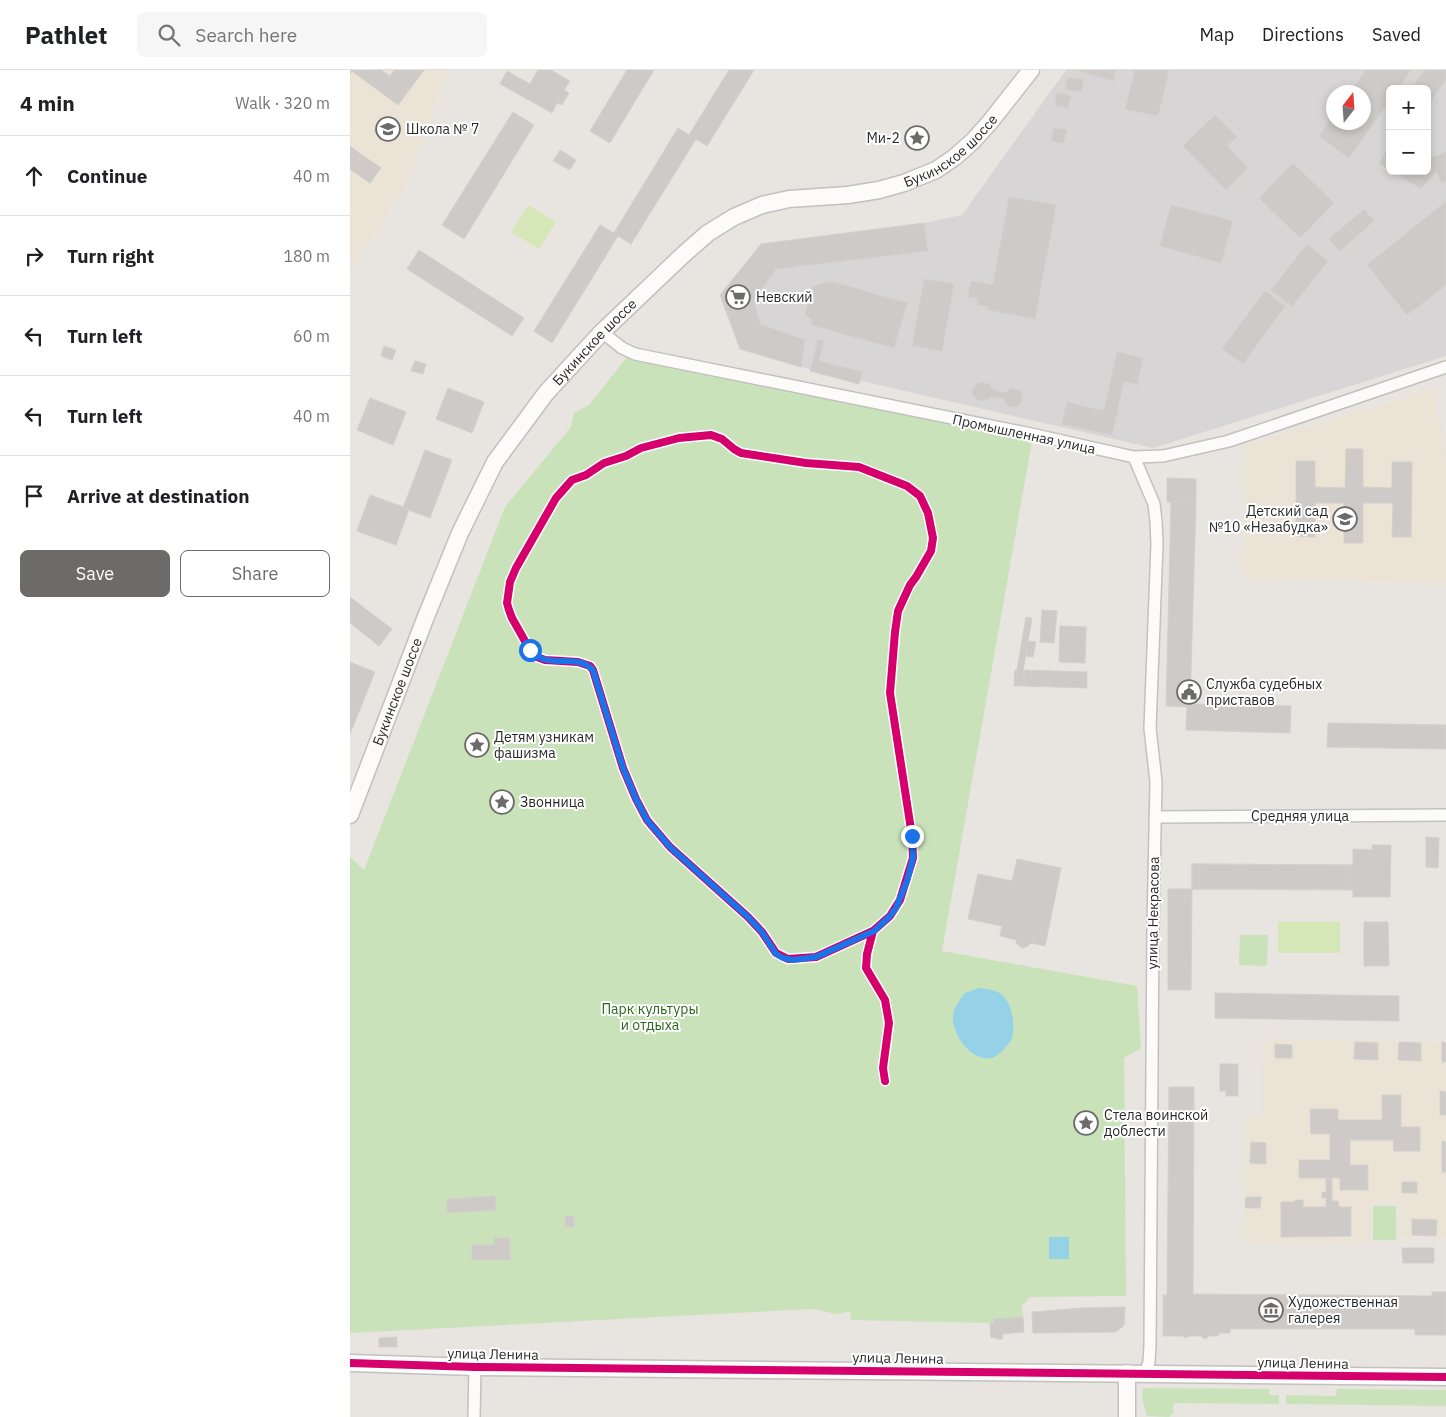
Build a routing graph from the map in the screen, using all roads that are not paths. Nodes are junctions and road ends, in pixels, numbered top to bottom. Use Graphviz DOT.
graph roads {
  1 [pos="1031,70"];
  2 [pos="602,332"];
  3 [pos="1446,367"];
  4 [pos="1134,457"];
  5 [pos="350,815"];
  6 [pos="1446,815"];
  7 [pos="1155,817"];
  8 [pos="350,1363"];
  9 [pos="475,1367"];
  10 [pos="1127,1373"];
  11 [pos="1146,1374"];
  12 [pos="1446,1376"];
  13 [pos="474,1417"];
  14 [pos="1127,1417"];
  1 -- 2 [label="street, Букинское шоссе"];
  2 -- 4 [label="street, Промышленная улица"];
  2 -- 5 [label="street, Букинское шоссе"];
  3 -- 4 [label="street, Промышленная улица"];
  4 -- 7 [label="street, улица Некрасова"];
  6 -- 7 [label="street, Средняя улица"];
  7 -- 11 [label="street, улица Некрасова"];
  8 -- 9 [label="street, улица Ленина"];
  9 -- 10 [label="street, улица Ленина"];
  9 -- 13 [label="street"];
  10 -- 11 [label="street, улица Ленина"];
  10 -- 14 [label="street"];
  11 -- 12 [label="street, улица Ленина"];
}
